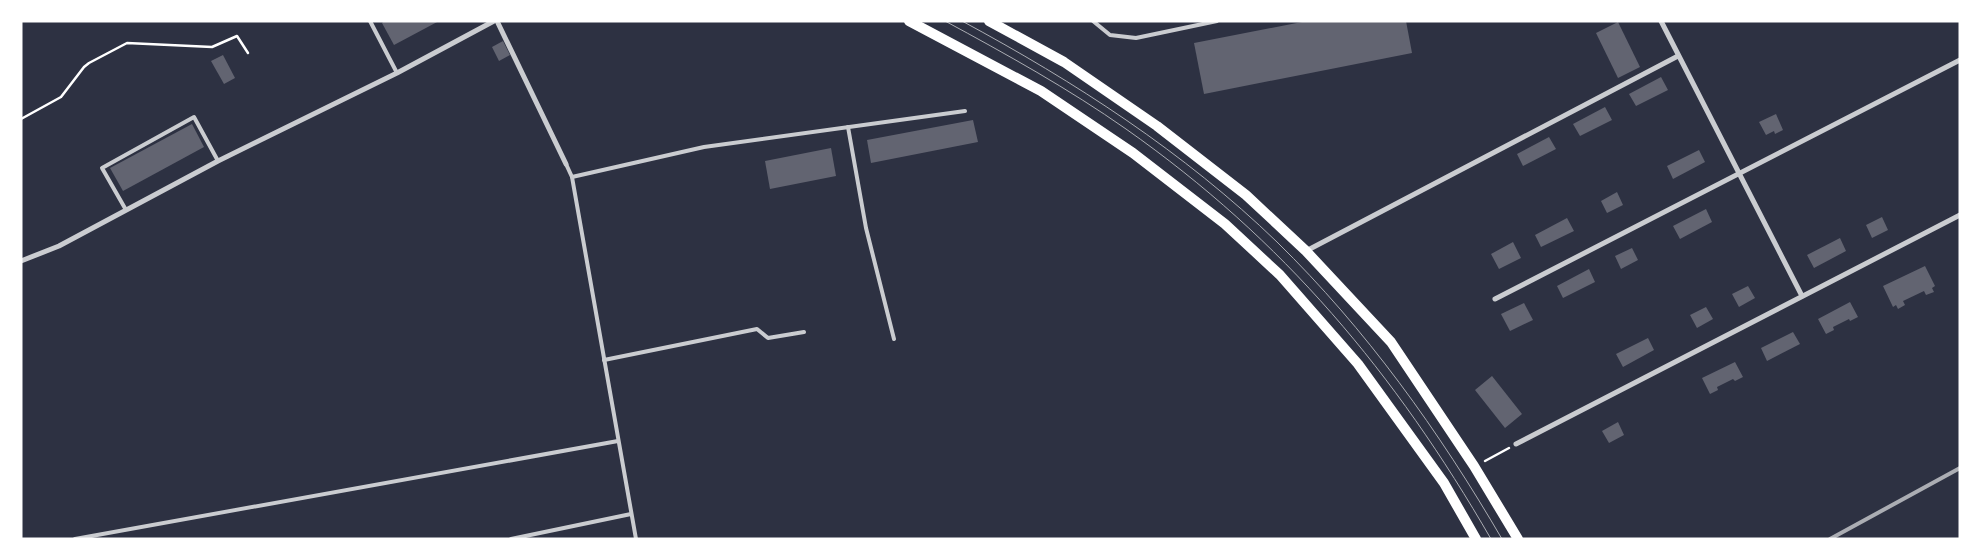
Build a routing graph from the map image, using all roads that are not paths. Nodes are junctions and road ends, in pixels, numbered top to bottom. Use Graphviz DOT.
graph roads {
  1 [pos="370,21"];
  2 [pos="495,21"];
  3 [pos="989,21"];
  4 [pos="1093,21"];
  5 [pos="1217,21"];
  6 [pos="1661,21"];
  7 [pos="910,22"];
  8 [pos="1678,56"];
  9 [pos="1960,60"];
  10 [pos="397,73"];
  11 [pos="965,111"];
  12 [pos="848,127"];
  13 [pos="218,161"];
  14 [pos="566,164"];
  15 [pos="1738,173"];
  16 [pos="572,177"];
  17 [pos="126,210"];
  18 [pos="1960,215"];
  19 [pos="1306,251"];
  20 [pos="21,261"];
  21 [pos="1802,296"];
  22 [pos="1495,299"];
  23 [pos="804,332"];
  24 [pos="894,339"];
  25 [pos="604,360"];
  26 [pos="618,441"];
  27 [pos="1516,444"];
  28 [pos="631,514"];
  29 [pos="75,539"];
  30 [pos="511,539"];
  31 [pos="636,539"];
  32 [pos="1476,539"];
  33 [pos="1518,539"];
  1 -- 10 [label="lane"];
  2 -- 10 [label="street"];
  2 -- 14 [label="street"];
  3 -- 19 [label="main road"];
  4 -- 5 [label="lane"];
  6 -- 8 [label="street"];
  7 -- 32 [label="main road"];
  8 -- 15 [label="street"];
  8 -- 19 [label="street"];
  9 -- 15 [label="street"];
  10 -- 13 [label="street"];
  11 -- 12 [label="lane"];
  12 -- 16 [label="lane"];
  12 -- 24 [label="lane"];
  13 -- 17 [label="street"];
  13 -- 17 [label="lane"];
  14 -- 16 [label="lane"];
  15 -- 21 [label="street"];
  15 -- 22 [label="street"];
  16 -- 25 [label="lane"];
  17 -- 20 [label="street"];
  18 -- 21 [label="street"];
  19 -- 33 [label="main road"];
  21 -- 27 [label="street"];
  23 -- 25 [label="lane"];
  25 -- 26 [label="lane"];
  26 -- 28 [label="lane"];
  26 -- 29 [label="lane"];
  28 -- 30 [label="lane"];
  28 -- 31 [label="lane"];
}
